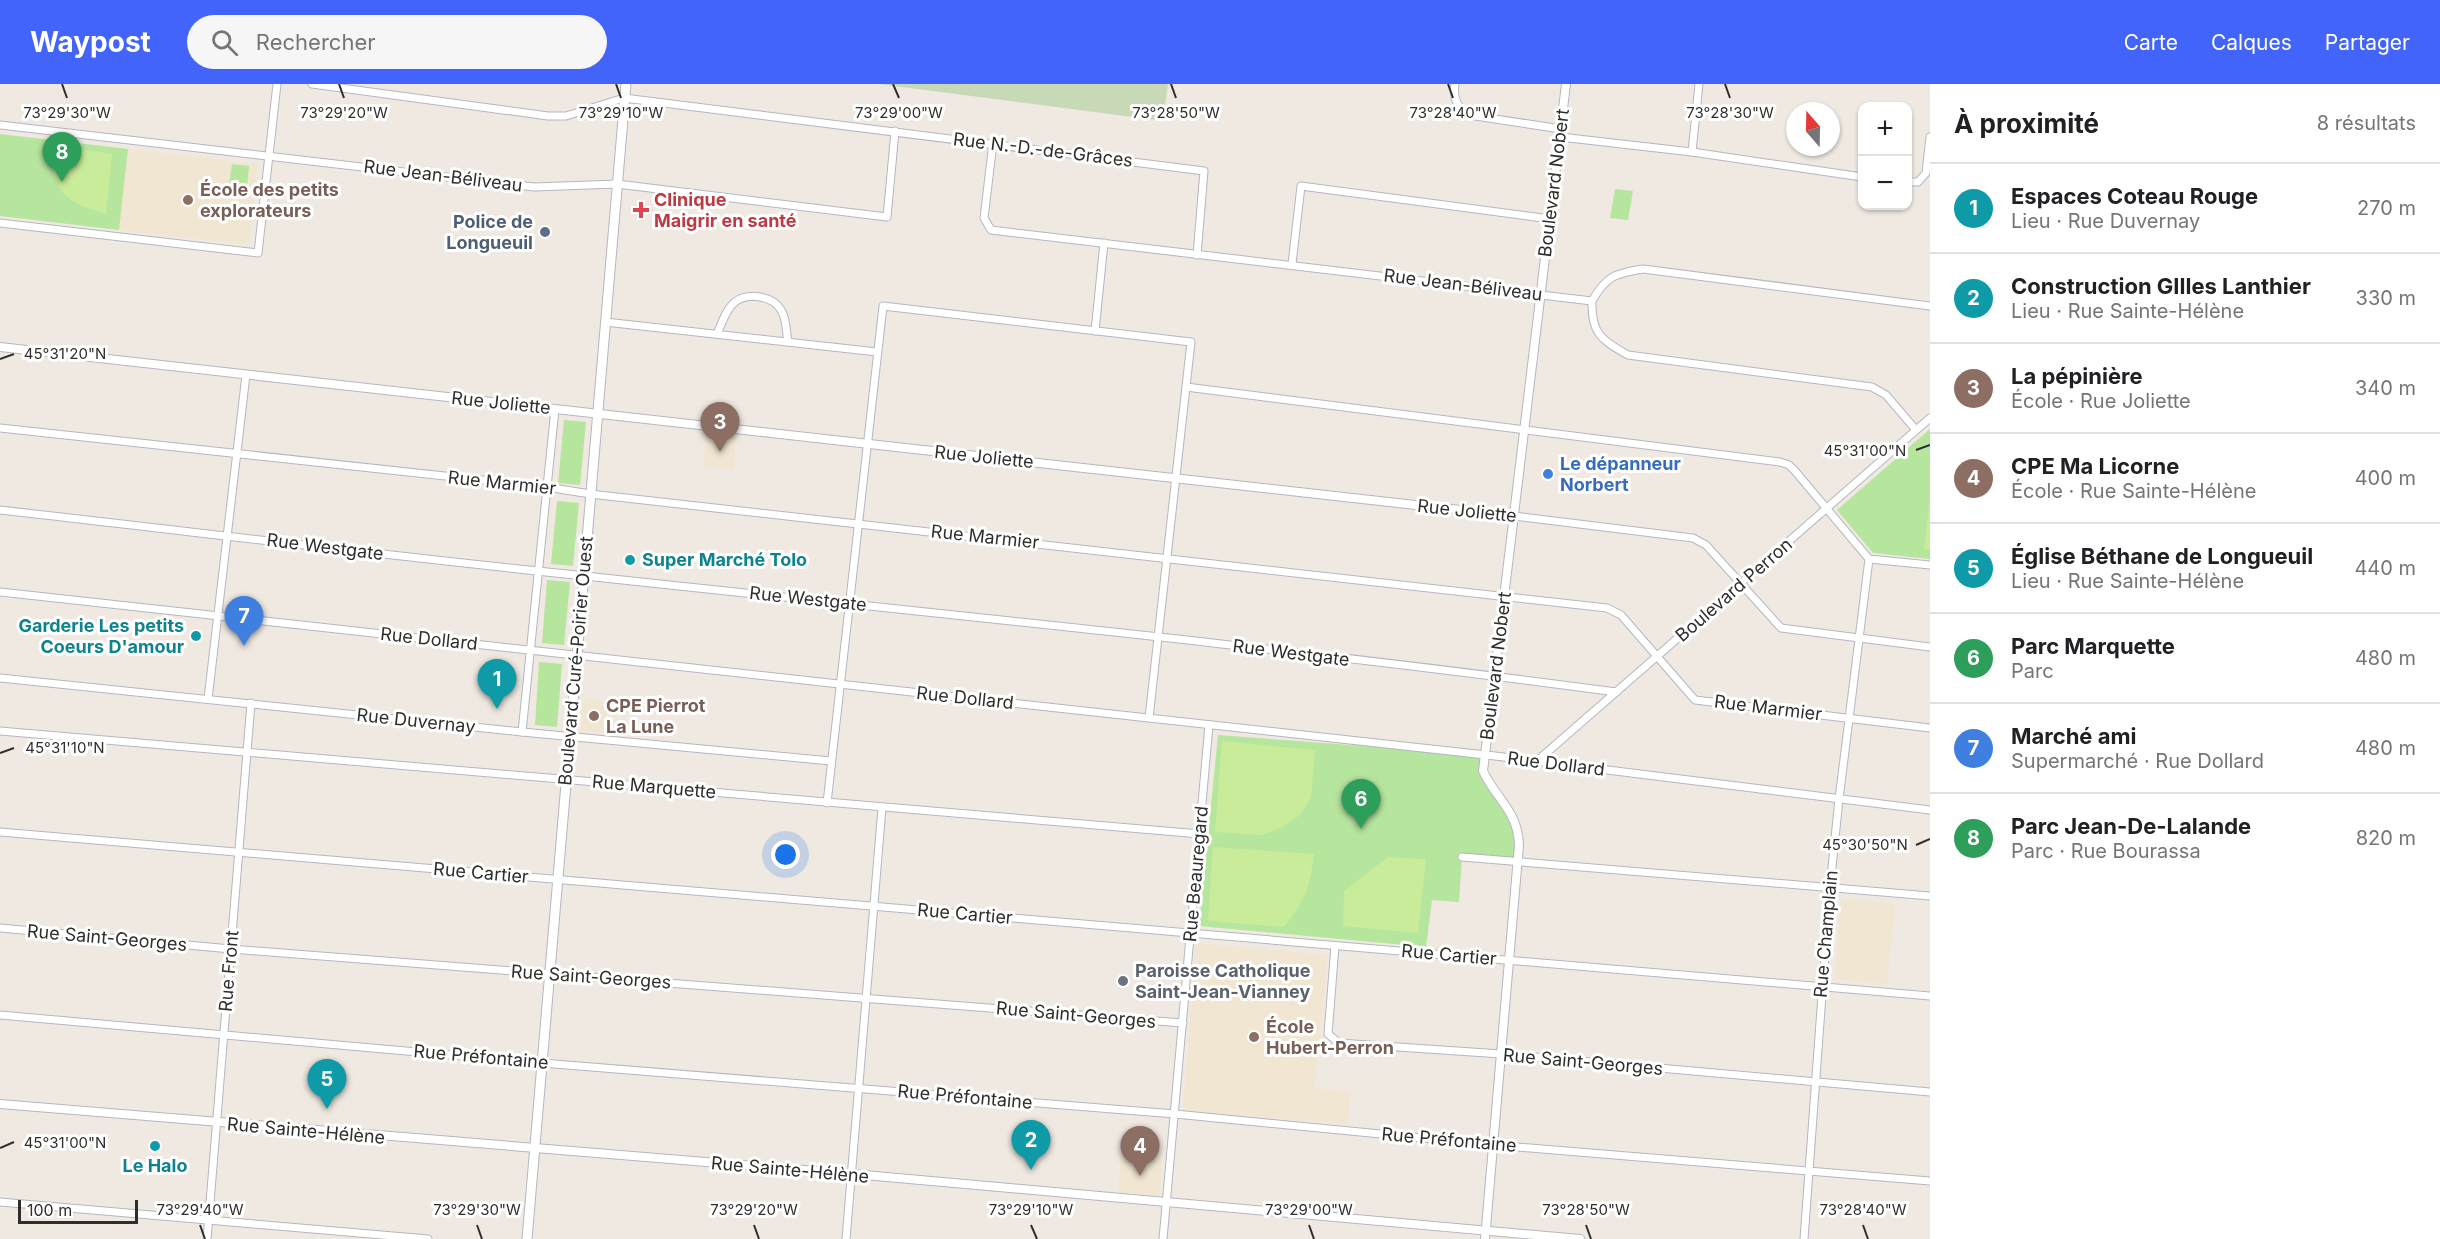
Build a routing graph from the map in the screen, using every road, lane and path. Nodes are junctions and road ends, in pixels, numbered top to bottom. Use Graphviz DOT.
graph roads {
  1 [pos="277,84"];
  2 [pos="312,84"];
  3 [pos="626,84"];
  4 [pos="1455,84"];
  5 [pos="1566,84"];
  6 [pos="1699,84"];
  7 [pos="624,98"];
  8 [pos="0,125"];
  9 [pos="895,130"];
  10 [pos="1560,133"];
  11 [pos="1930,137"];
  12 [pos="993,143"];
  13 [pos="1692,152"];
  14 [pos="269,156"];
  15 [pos="1858,176"];
  16 [pos="1912,182"];
  17 [pos="617,184"];
  18 [pos="1550,219"];
  19 [pos="0,223"];
  20 [pos="1104,243"];
  21 [pos="1197,255"];
  22 [pos="1292,264"];
  23 [pos="1541,294"];
  24 [pos="1592,301"];
  25 [pos="1930,306"];
  26 [pos="605,322"];
  27 [pos="1095,331"];
  28 [pos="717,334"];
  29 [pos="788,342"];
  30 [pos="0,347"];
  31 [pos="877,352"];
  32 [pos="246,375"];
  33 [pos="1186,387"];
  34 [pos="555,409"];
  35 [pos="597,414"];
  36 [pos="1930,418"];
  37 [pos="0,428"];
  38 [pos="1916,430"];
  39 [pos="1524,431"];
  40 [pos="867,444"];
  41 [pos="237,455"];
  42 [pos="1176,478"];
  43 [pos="547,487"];
  44 [pos="590,494"];
  45 [pos="1828,507"];
  46 [pos="0,510"];
  47 [pos="1514,516"];
  48 [pos="858,523"];
  49 [pos="228,536"];
  50 [pos="1167,558"];
  51 [pos="1869,559"];
  52 [pos="1930,565"];
  53 [pos="538,571"];
  54 [pos="583,576"];
  55 [pos="1741,583"];
  56 [pos="0,592"];
  57 [pos="1504,597"];
  58 [pos="849,603"];
  59 [pos="218,616"];
  60 [pos="1158,638"];
  61 [pos="1860,638"];
  62 [pos="1930,647"];
  63 [pos="531,650"];
  64 [pos="576,655"];
  65 [pos="1656,657"];
  66 [pos="1495,676"];
  67 [pos="0,678"];
  68 [pos="840,684"];
  69 [pos="1616,692"];
  70 [pos="208,699"];
  71 [pos="251,703"];
  72 [pos="1149,718"];
  73 [pos="1850,718"];
  74 [pos="1209,725"];
  75 [pos="1930,728"];
  76 [pos="0,731"];
  77 [pos="522,732"];
  78 [pos="570,736"];
  79 [pos="247,752"];
  80 [pos="1485,755"];
  81 [pos="831,761"];
  82 [pos="1537,761"];
  83 [pos="566,780"];
  84 [pos="1839,799"];
  85 [pos="827,803"];
  86 [pos="882,808"];
  87 [pos="1930,810"];
  88 [pos="0,832"];
  89 [pos="1200,834"];
  90 [pos="239,852"];
  91 [pos="1462,856"];
  92 [pos="1518,862"];
  93 [pos="557,880"];
  94 [pos="1830,887"];
  95 [pos="1930,896"];
  96 [pos="874,907"];
  97 [pos="0,928"];
  98 [pos="1191,933"];
  99 [pos="1335,946"];
  100 [pos="231,949"];
  101 [pos="1509,961"];
  102 [pos="549,974"];
  103 [pos="1821,987"];
  104 [pos="1930,996"];
  105 [pos="867,998"];
  106 [pos="0,1015"];
  107 [pos="1183,1023"];
  108 [pos="224,1034"];
  109 [pos="1501,1054"];
  110 [pos="542,1063"];
  111 [pos="1815,1083"];
  112 [pos="860,1088"];
  113 [pos="1930,1092"];
  114 [pos="0,1104"];
  115 [pos="1174,1114"];
  116 [pos="217,1123"];
  117 [pos="1494,1145"];
  118 [pos="534,1149"];
  119 [pos="1810,1171"];
  120 [pos="853,1174"];
  121 [pos="1930,1181"];
  122 [pos="0,1202"];
  123 [pos="1167,1202"];
  124 [pos="209,1219"];
  125 [pos="1486,1235"];
  126 [pos="207,1239"];
  127 [pos="428,1239"];
  128 [pos="527,1239"];
  129 [pos="846,1239"];
  130 [pos="1163,1239"];
  131 [pos="1580,1239"];
  132 [pos="1804,1239"];
  1 -- 14 [label="street"];
  2 -- 7 [label="street, Rue N.-D.-de-Grâces"];
  3 -- 7 [label="main road, Boulevard Curé-Poirier Ouest"];
  4 -- 10 [label="street"];
  5 -- 10 [label="street, Boulevard Nobert"];
  6 -- 13 [label="street"];
  7 -- 9 [label="street, Rue N.-D.-de-Grâces"];
  7 -- 17 [label="main road, Boulevard Curé-Poirier Ouest"];
  8 -- 14 [label="street, Rue Jean-Béliveau"];
  9 -- 12 [label="street, Rue N.-D.-de-Grâces"];
  9 -- 17 [label="street, Rue Jean-Béliveau"];
  10 -- 13 [label="street"];
  10 -- 18 [label="street, Boulevard Nobert"];
  11 -- 16 [label="street"];
  12 -- 20 [label="street, Rue Jean-Béliveau"];
  12 -- 21 [label="street, Rue N.-D.-de-Grâces"];
  13 -- 15 [label="street"];
  14 -- 17 [label="street, Rue Jean-Béliveau"];
  14 -- 19 [label="street"];
  17 -- 26 [label="main road, Boulevard Curé-Poirier Ouest"];
  18 -- 22 [label="street"];
  18 -- 23 [label="street, Boulevard Nobert"];
  20 -- 21 [label="street, Rue Jean-Béliveau"];
  20 -- 27 [label="street"];
  21 -- 22 [label="street, Rue Jean-Béliveau"];
  22 -- 23 [label="street, Rue Jean-Béliveau"];
  23 -- 24 [label="street, Rue Jean-Béliveau"];
  23 -- 39 [label="street, Boulevard Nobert"];
  24 -- 25 [label="street"];
  24 -- 38 [label="street"];
  26 -- 28 [label="street"];
  26 -- 35 [label="main road, Boulevard Curé-Poirier Ouest"];
  27 -- 31 [label="street"];
  27 -- 33 [label="street"];
  28 -- 29 [label="street"];
  28 -- 29 [label="street"];
  29 -- 31 [label="street"];
  30 -- 32 [label="street, Rue Joliette"];
  31 -- 40 [label="street"];
  32 -- 34 [label="street, Rue Joliette"];
  32 -- 41 [label="street"];
  33 -- 39 [label="street"];
  33 -- 42 [label="street"];
  34 -- 35 [label="street, Rue Joliette"];
  34 -- 43 [label="street"];
  35 -- 40 [label="street, Rue Joliette"];
  35 -- 44 [label="main road, Boulevard Curé-Poirier Ouest"];
  36 -- 38 [label="street, Boulevard Perron"];
  37 -- 41 [label="street, Rue Marmier"];
  38 -- 45 [label="street, Boulevard Perron"];
  39 -- 45 [label="street"];
  39 -- 47 [label="street, Boulevard Nobert"];
  40 -- 42 [label="street, Rue Joliette"];
  40 -- 48 [label="street"];
  41 -- 43 [label="street, Rue Marmier"];
  41 -- 49 [label="street"];
  42 -- 47 [label="street, Rue Joliette"];
  42 -- 50 [label="street"];
  43 -- 44 [label="street, Rue Marmier"];
  43 -- 53 [label="street"];
  44 -- 48 [label="street, Rue Marmier"];
  44 -- 54 [label="main road, Boulevard Curé-Poirier Ouest"];
  45 -- 51 [label="street"];
  45 -- 55 [label="street, Boulevard Perron"];
  46 -- 49 [label="street, Rue Westgate"];
  47 -- 55 [label="street, Rue Joliette"];
  47 -- 57 [label="street, Boulevard Nobert"];
  48 -- 50 [label="street, Rue Marmier"];
  48 -- 58 [label="street"];
  49 -- 53 [label="street, Rue Westgate"];
  49 -- 59 [label="street"];
  50 -- 57 [label="street, Rue Marmier"];
  50 -- 60 [label="street"];
  51 -- 52 [label="street"];
  51 -- 61 [label="street, Rue Champlain"];
  53 -- 54 [label="street, Rue Westgate"];
  53 -- 63 [label="street"];
  54 -- 58 [label="street, Rue Westgate"];
  54 -- 64 [label="main road, Boulevard Curé-Poirier Ouest"];
  55 -- 61 [label="street, Rue Joliette"];
  55 -- 65 [label="street, Boulevard Perron"];
  56 -- 59 [label="street, Rue Dollard"];
  57 -- 65 [label="street, Rue Marmier"];
  57 -- 66 [label="street, Boulevard Nobert"];
  58 -- 60 [label="street, Rue Westgate"];
  58 -- 68 [label="street"];
  59 -- 63 [label="street, Rue Dollard"];
  59 -- 70 [label="street"];
  60 -- 66 [label="street, Rue Westgate"];
  60 -- 72 [label="street"];
  61 -- 62 [label="street, Rue Joliette"];
  61 -- 73 [label="street, Rue Champlain"];
  63 -- 64 [label="street, Rue Dollard"];
  63 -- 77 [label="street"];
  64 -- 68 [label="street, Rue Dollard"];
  64 -- 78 [label="main road, Boulevard Curé-Poirier Ouest"];
  65 -- 69 [label="street, Boulevard Perron"];
  65 -- 73 [label="street, Rue Marmier"];
  66 -- 69 [label="street, Rue Westgate"];
  66 -- 80 [label="street, Boulevard Nobert"];
  67 -- 70 [label="street, Rue Duvernay"];
  68 -- 72 [label="street, Rue Dollard"];
  68 -- 81 [label="street"];
  69 -- 82 [label="street, Boulevard Perron"];
  70 -- 71 [label="street, Rue Duvernay"];
  71 -- 77 [label="street, Rue Duvernay"];
  71 -- 79 [label="street, Rue Front"];
  72 -- 74 [label="street, Rue Dollard"];
  73 -- 75 [label="street, Rue Marmier"];
  73 -- 84 [label="street, Rue Champlain"];
  74 -- 80 [label="street, Rue Dollard"];
  74 -- 89 [label="street, Rue Beauregard"];
  76 -- 79 [label="street, Rue Marquette"];
  77 -- 78 [label="street, Rue Duvernay"];
  78 -- 81 [label="street, Rue Duvernay"];
  78 -- 83 [label="main road, Boulevard Curé-Poirier Ouest"];
  79 -- 83 [label="street, Rue Marquette"];
  79 -- 90 [label="street, Rue Front"];
  80 -- 82 [label="street, Rue Dollard"];
  80 -- 92 [label="street, Boulevard Nobert"];
  81 -- 85 [label="street"];
  82 -- 84 [label="street, Rue Dollard"];
  83 -- 85 [label="street, Rue Marquette"];
  83 -- 93 [label="main road, Boulevard Curé-Poirier Ouest"];
  84 -- 87 [label="street, Rue Dollard"];
  84 -- 94 [label="street, Rue Champlain"];
  85 -- 86 [label="street, Rue Marquette"];
  86 -- 89 [label="street, Rue Marquette"];
  86 -- 96 [label="street"];
  88 -- 90 [label="street, Rue Cartier"];
  89 -- 98 [label="street, Rue Beauregard"];
  90 -- 93 [label="street, Rue Cartier"];
  90 -- 100 [label="street, Rue Front"];
  91 -- 92 [label="street"];
  92 -- 94 [label="street"];
  92 -- 101 [label="street, Boulevard Nobert"];
  93 -- 96 [label="street, Rue Cartier"];
  93 -- 102 [label="main road, Boulevard Curé-Poirier Ouest"];
  94 -- 95 [label="street"];
  94 -- 103 [label="street, Rue Champlain"];
  96 -- 98 [label="street, Rue Cartier"];
  96 -- 105 [label="street"];
  97 -- 100 [label="street, Rue Saint-Georges"];
  98 -- 99 [label="street, Rue Cartier"];
  98 -- 107 [label="street, Rue Beauregard"];
  99 -- 101 [label="street, Rue Cartier"];
  99 -- 109 [label="street, Rue Saint-Georges"];
  100 -- 102 [label="street, Rue Saint-Georges"];
  100 -- 108 [label="street, Rue Front"];
  101 -- 103 [label="street, Rue Cartier"];
  101 -- 109 [label="street, Boulevard Nobert"];
  102 -- 105 [label="street, Rue Saint-Georges"];
  102 -- 110 [label="main road, Boulevard Curé-Poirier Ouest"];
  103 -- 104 [label="street, Rue Cartier"];
  103 -- 111 [label="street, Rue Champlain"];
  105 -- 107 [label="street, Rue Saint-Georges"];
  105 -- 112 [label="street"];
  106 -- 108 [label="street, Rue Préfontaine"];
  107 -- 115 [label="street, Rue Beauregard"];
  108 -- 110 [label="street, Rue Préfontaine"];
  108 -- 116 [label="street, Rue Front"];
  109 -- 111 [label="street, Rue Saint-Georges"];
  109 -- 117 [label="street, Boulevard Nobert"];
  110 -- 112 [label="street, Rue Préfontaine"];
  110 -- 118 [label="main road, Boulevard Curé-Poirier Ouest"];
  111 -- 113 [label="street, Rue Saint-Georges"];
  111 -- 119 [label="street, Rue Champlain"];
  112 -- 115 [label="street, Rue Préfontaine"];
  112 -- 120 [label="street"];
  114 -- 116 [label="street, Rue Sainte-Hélène"];
  115 -- 117 [label="street, Rue Préfontaine"];
  115 -- 123 [label="street, Rue Beauregard"];
  116 -- 118 [label="street, Rue Sainte-Hélène"];
  116 -- 124 [label="street, Rue Front"];
  117 -- 119 [label="street, Rue Préfontaine"];
  117 -- 125 [label="street, Boulevard Nobert"];
  118 -- 120 [label="street, Rue Sainte-Hélène"];
  118 -- 128 [label="main road, Boulevard Curé-Poirier Ouest"];
  119 -- 121 [label="street, Rue Préfontaine"];
  119 -- 132 [label="street, Rue Champlain"];
  120 -- 123 [label="street, Rue Sainte-Hélène"];
  120 -- 129 [label="street"];
  122 -- 124 [label="street"];
  123 -- 125 [label="street, Rue Sainte-Hélène"];
  123 -- 130 [label="street, Rue Beauregard"];
  124 -- 126 [label="street, Rue Front"];
  124 -- 127 [label="street"];
  125 -- 131 [label="street, Rue Sainte-Hélène"];
}
